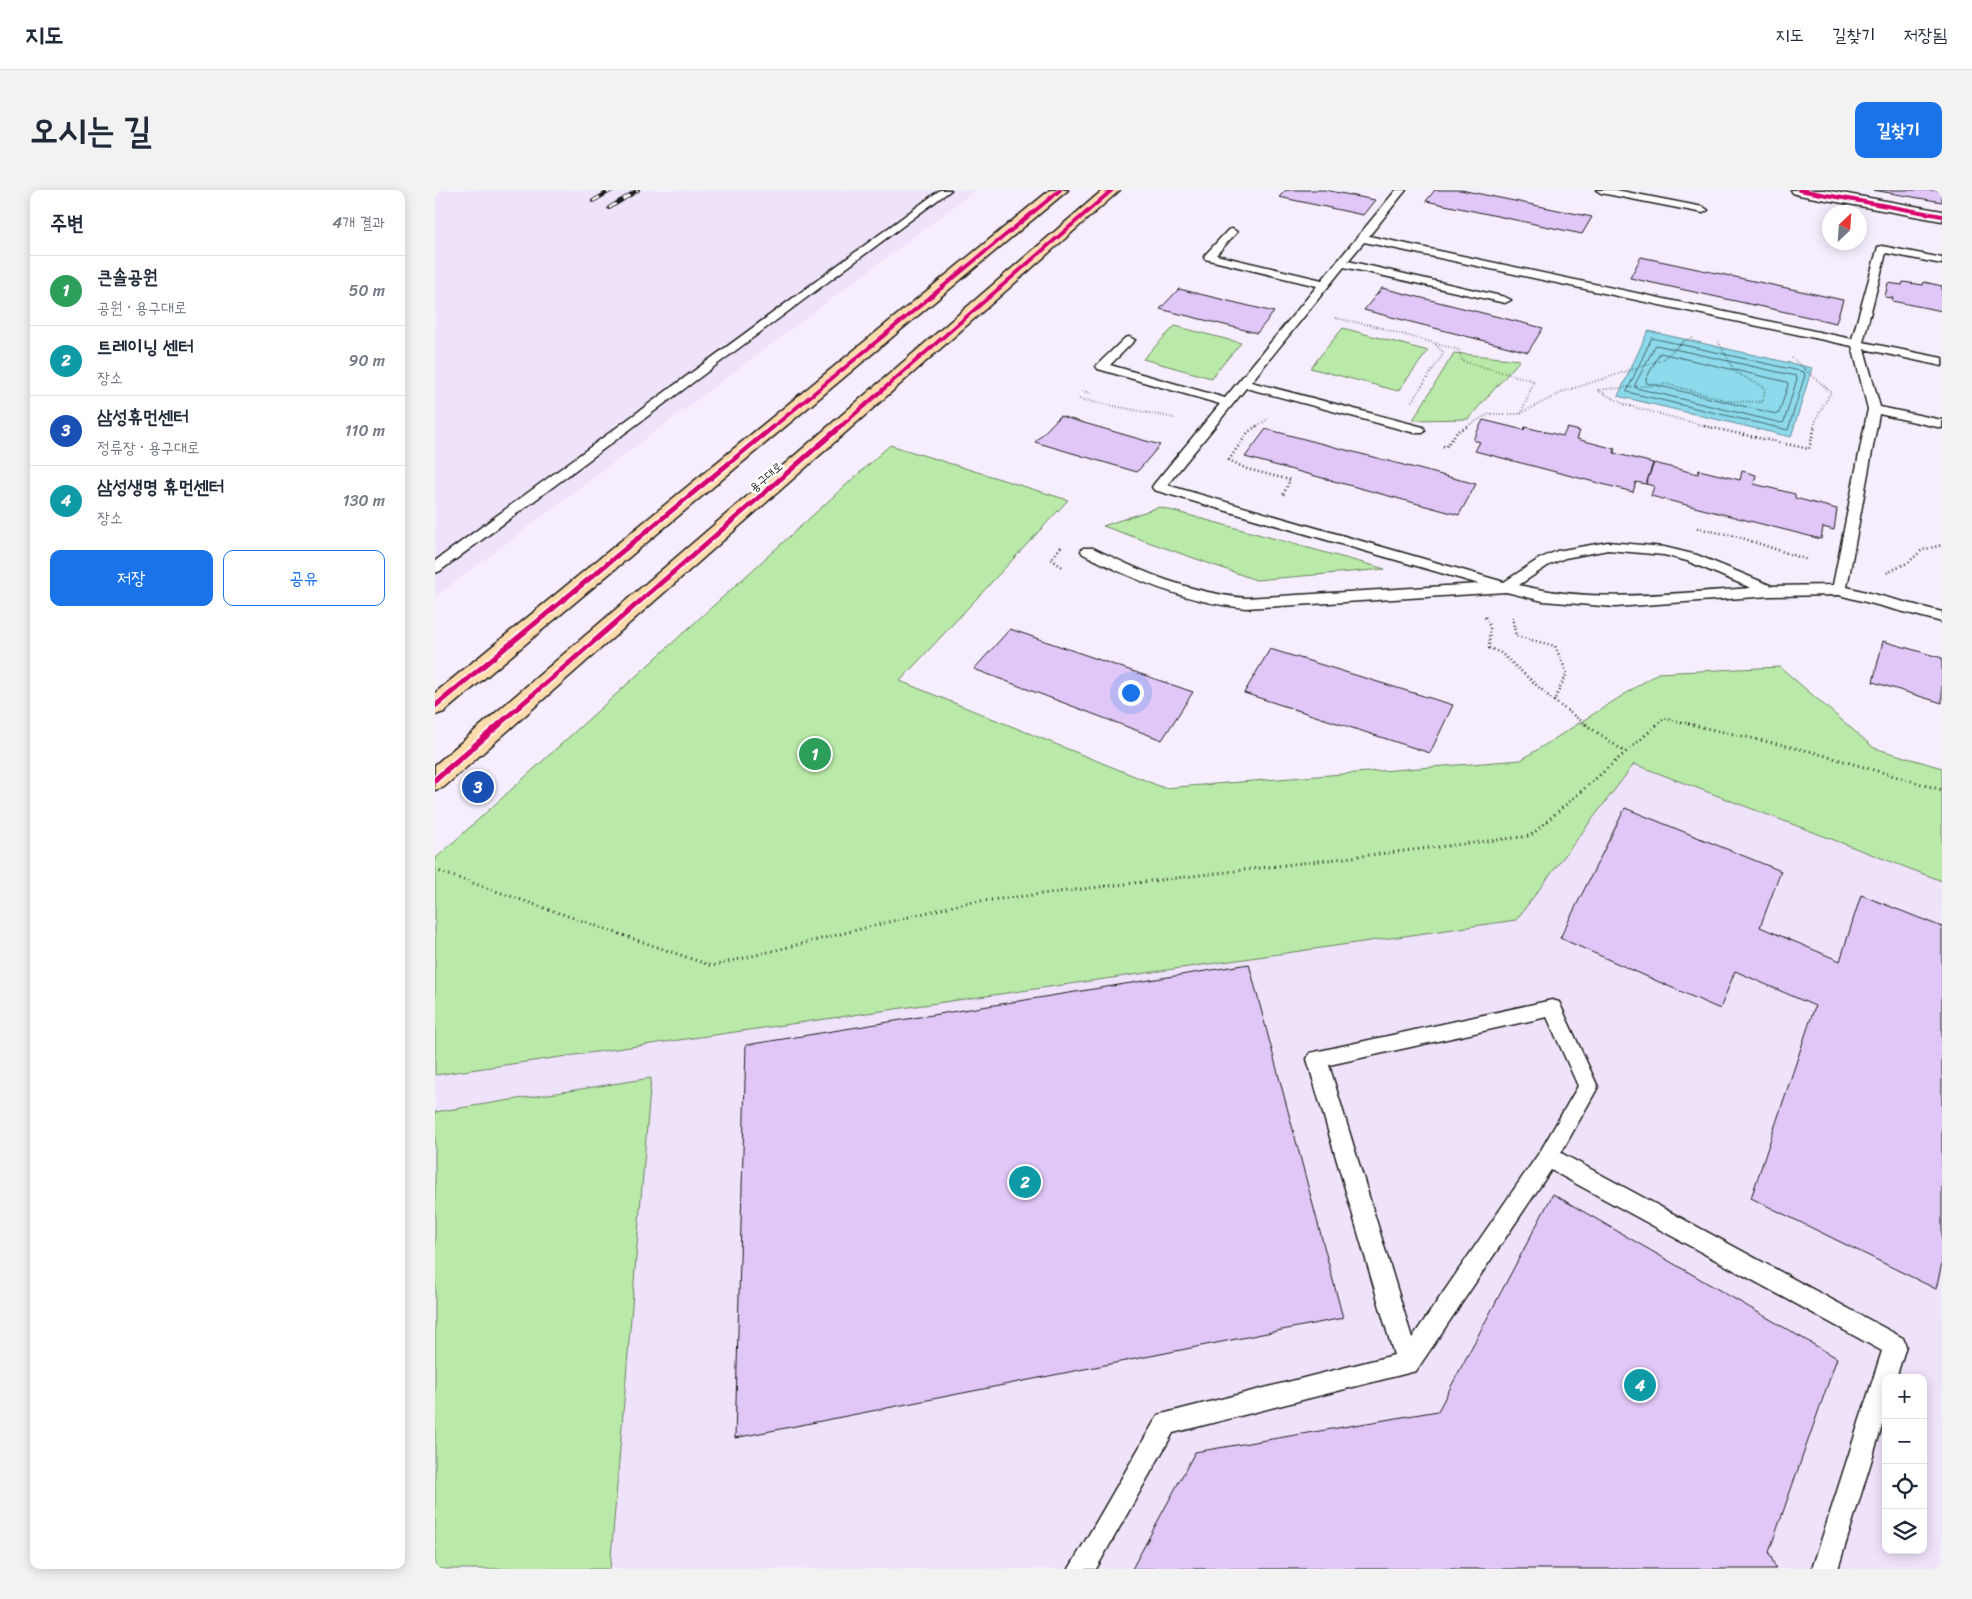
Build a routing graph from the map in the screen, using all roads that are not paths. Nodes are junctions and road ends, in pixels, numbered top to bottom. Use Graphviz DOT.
graph roads {
  1 [pos="946,190"];
  2 [pos="1060,190"];
  3 [pos="1112,190"];
  4 [pos="1401,190"];
  5 [pos="1601,190"];
  6 [pos="1799,190"];
  7 [pos="1703,210"];
  8 [pos="1942,216"];
  9 [pos="1232,232"];
  10 [pos="1362,238"];
  11 [pos="1942,261"];
  12 [pos="1341,263"];
  13 [pos="1324,284"];
  14 [pos="1505,300"];
  15 [pos="1129,340"];
  16 [pos="1857,344"];
  17 [pos="1942,362"];
  18 [pos="1243,383"];
  19 [pos="1227,402"];
  20 [pos="1874,409"];
  21 [pos="1942,424"];
  22 [pos="1419,430"];
  23 [pos="1088,550"];
  24 [pos="435,568"];
  25 [pos="1506,587"];
  26 [pos="1839,590"];
  27 [pos="1770,591"];
  28 [pos="1942,617"];
  29 [pos="435,706"];
  30 [pos="435,780"];
  31 [pos="1548,1157"];
  32 [pos="1408,1363"];
  33 [pos="1082,1569"];
  34 [pos="1825,1569"];
  1 -- 24 [label="lane"];
  2 -- 29 [label="main road"];
  3 -- 30 [label="main road, 용구대로"];
  4 -- 10 [label="lane"];
  5 -- 7 [label="lane"];
  6 -- 8 [label="street"];
  9 -- 13 [label="lane"];
  10 -- 12 [label="lane"];
  10 -- 16 [label="lane"];
  11 -- 16 [label="lane"];
  12 -- 13 [label="lane"];
  12 -- 14 [label="lane"];
  13 -- 18 [label="lane"];
  15 -- 19 [label="lane"];
  16 -- 17 [label="lane"];
  16 -- 20 [label="lane"];
  18 -- 19 [label="lane"];
  18 -- 22 [label="lane"];
  19 -- 25 [label="lane"];
  20 -- 21 [label="lane"];
  20 -- 26 [label="lane"];
  23 -- 25 [label="lane"];
  25 -- 27 [label="lane"];
  25 -- 27 [label="lane"];
  26 -- 27 [label="lane"];
  26 -- 28 [label="lane"];
  31 -- 32 [label="lane"];
  31 -- 32 [label="lane"];
  31 -- 34 [label="lane"];
  32 -- 33 [label="lane"];
}
